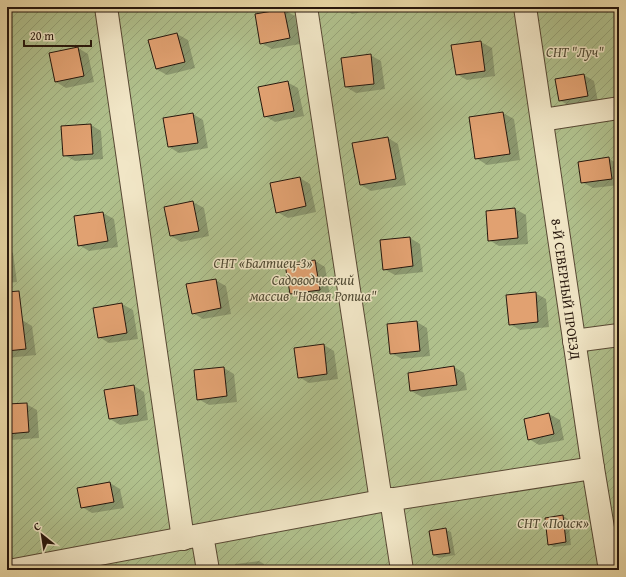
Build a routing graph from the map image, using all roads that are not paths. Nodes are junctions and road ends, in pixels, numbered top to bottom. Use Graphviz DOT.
graph roads {
  1 [pos="106,7"];
  2 [pos="306,7"];
  3 [pos="525,7"];
  4 [pos="619,108"];
  5 [pos="542,120"];
  6 [pos="619,335"];
  7 [pos="574,341"];
  8 [pos="592,468"];
  9 [pos="386,500"];
  10 [pos="192,537"];
  11 [pos="14,570"];
  12 [pos="208,570"];
  13 [pos="402,570"];
  14 [pos="610,570"];
  1 -- 10 [label="street"];
  2 -- 9 [label="street"];
  3 -- 5 [label="street, 8-Й СЕВЕРНЫЙ ПРОЕЗД"];
  4 -- 5 [label="street"];
  5 -- 7 [label="street, 8-Й СЕВЕРНЫЙ ПРОЕЗД"];
  6 -- 7 [label="street"];
  7 -- 8 [label="street, 8-Й СЕВЕРНЫЙ ПРОЕЗД"];
  8 -- 9 [label="street"];
  8 -- 14 [label="street, 8-Й СЕВЕРНЫЙ ПРОЕЗД"];
  9 -- 10 [label="street"];
  9 -- 13 [label="street"];
  10 -- 11 [label="street"];
  10 -- 12 [label="street"];
}
